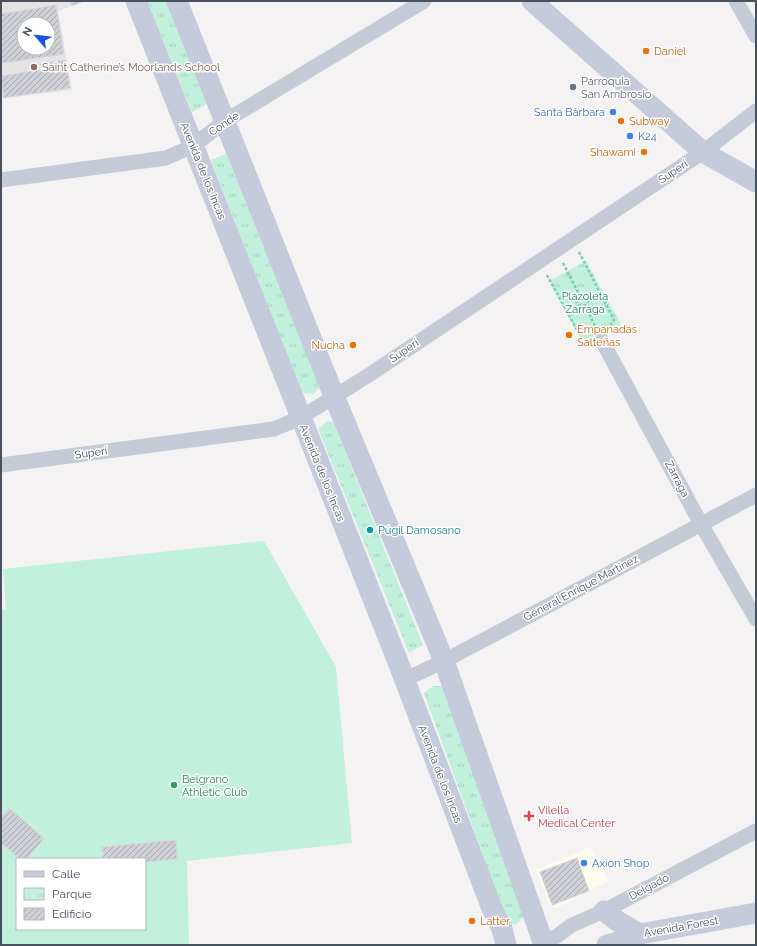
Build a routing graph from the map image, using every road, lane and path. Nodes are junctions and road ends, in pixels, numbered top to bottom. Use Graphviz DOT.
graph roads {
  1 [pos="136,1"];
  2 [pos="177,1"];
  3 [pos="424,1"];
  4 [pos="532,1"];
  5 [pos="736,1"];
  6 [pos="756,36"];
  7 [pos="756,111"];
  8 [pos="225,122"];
  9 [pos="193,146"];
  10 [pos="703,152"];
  11 [pos="1,180"];
  12 [pos="756,182"];
  13 [pos="572,239"];
  14 [pos="556,250"];
  15 [pos="539,260"];
  16 [pos="579,294"];
  17 [pos="585,305"];
  18 [pos="601,339"];
  19 [pos="334,396"];
  20 [pos="300,418"];
  21 [pos="1,465"];
  22 [pos="756,495"];
  23 [pos="702,524"];
  24 [pos="756,619"];
  25 [pos="444,661"];
  26 [pos="404,680"];
  27 [pos="756,831"];
  28 [pos="604,911"];
  29 [pos="756,913"];
  30 [pos="640,934"];
  31 [pos="506,945"];
  32 [pos="544,945"];
  33 [pos="607,945"];
  1 -- 9 [label="main road, Avenida de los Incas"];
  2 -- 8 [label="main road"];
  3 -- 8 [label="street, Conde"];
  4 -- 10 [label="main road"];
  5 -- 6 [label="street"];
  7 -- 10 [label="street, Superí"];
  8 -- 9 [label="street, Conde"];
  8 -- 19 [label="main road"];
  9 -- 11 [label="street, Conde"];
  9 -- 20 [label="main road, Avenida de los Incas"];
  10 -- 12 [label="main road"];
  10 -- 13 [label="street, Superí"];
  13 -- 14 [label="street, Superí"];
  13 -- 18 [label="path"];
  14 -- 15 [label="street, Superí"];
  14 -- 16 [label="path"];
  15 -- 18 [label="path"];
  15 -- 19 [label="street, Superí"];
  16 -- 17 [label="path"];
  16 -- 17 [label="path"];
  17 -- 18 [label="path"];
  18 -- 23 [label="street, Zarraga"];
  19 -- 20 [label="street, Superí"];
  19 -- 25 [label="main road"];
  20 -- 21 [label="street, Superí"];
  20 -- 26 [label="main road, Avenida de los Incas"];
  22 -- 23 [label="street, General Enrique Martínez"];
  23 -- 24 [label="street, Zarraga"];
  23 -- 25 [label="street, General Enrique Martínez"];
  25 -- 26 [label="street, General Enrique Martínez"];
  25 -- 32 [label="main road"];
  26 -- 31 [label="main road, Avenida de los Incas"];
  27 -- 28 [label="street, Delgado"];
  28 -- 30 [label="main road"];
  28 -- 32 [label="street, Delgado"];
  29 -- 30 [label="main road, Avenida Forest"];
  30 -- 33 [label="main road, Avenida Forest"];
}
